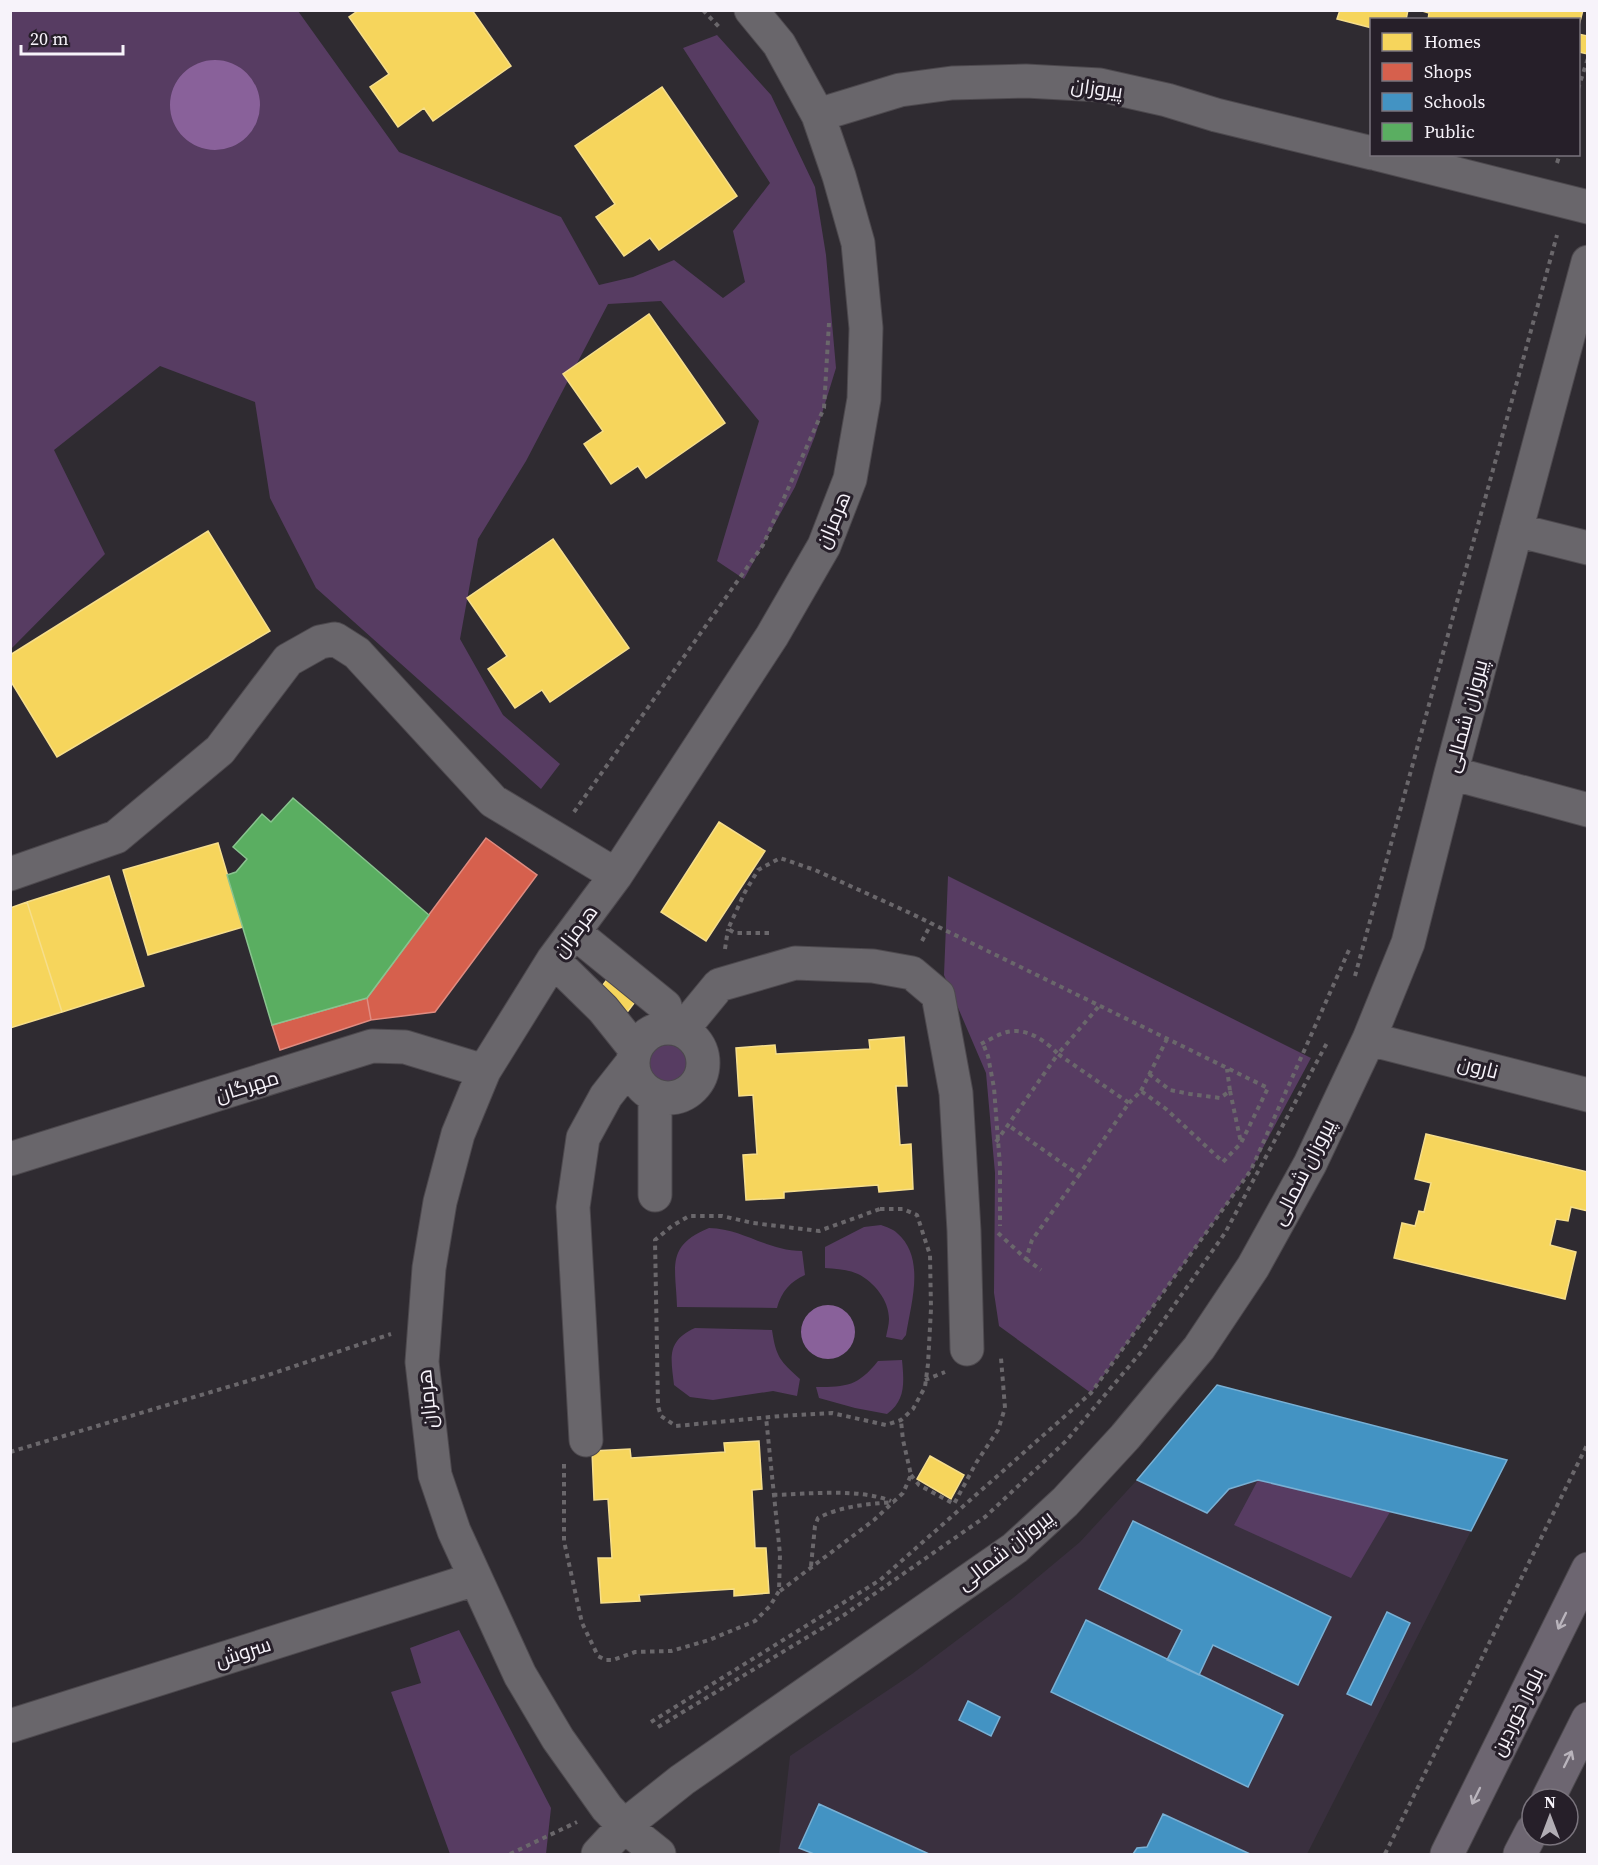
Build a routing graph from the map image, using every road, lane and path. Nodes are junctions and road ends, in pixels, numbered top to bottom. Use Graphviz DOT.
graph roads {
  1 [pos="703,10"];
  2 [pos="751,10"];
  3 [pos="723,32"];
  4 [pos="1587,58"];
  5 [pos="1580,82"];
  6 [pos="818,115"];
  7 [pos="1370,153"];
  8 [pos="1385,156"];
  9 [pos="1559,156"];
  10 [pos="1557,164"];
  11 [pos="1587,207"];
  12 [pos="1557,236"];
  13 [pos="1587,262"];
  14 [pos="830,313"];
  15 [pos="1516,530"];
  16 [pos="1587,548"];
  17 [pos="1450,772"];
  18 [pos="1587,810"];
  19 [pos="569,819"];
  20 [pos="10,873"];
  21 [pos="616,875"];
  22 [pos="932,923"];
  23 [pos="574,932"];
  24 [pos="917,949"];
  25 [pos="1349,950"];
  26 [pos="553,960"];
  27 [pos="1353,983"];
  28 [pos="1100,1005"];
  29 [pos="676,1029"];
  30 [pos="1331,1034"];
  31 [pos="1167,1039"];
  32 [pos="1369,1039"];
  33 [pos="949,1054"];
  34 [pos="1058,1054"];
  35 [pos="634,1056"];
  36 [pos="1227,1069"];
  37 [pos="484,1071"];
  38 [pos="1149,1074"];
  39 [pos="1268,1089"];
  40 [pos="1141,1091"];
  41 [pos="1230,1091"];
  42 [pos="1587,1095"];
  43 [pos="655,1096"];
  44 [pos="1129,1103"];
  45 [pos="1241,1143"];
  46 [pos="10,1159"];
  47 [pos="1079,1175"];
  48 [pos="655,1195"];
  49 [pos="1000,1234"];
  50 [pos="1026,1259"];
  51 [pos="1041,1270"];
  52 [pos="424,1323"];
  53 [pos="967,1349"];
  54 [pos="1005,1408"];
  55 [pos="766,1417"];
  56 [pos="901,1420"];
  57 [pos="586,1440"];
  58 [pos="1587,1443"];
  59 [pos="10,1452"];
  60 [pos="911,1475"];
  61 [pos="773,1495"];
  62 [pos="894,1502"];
  63 [pos="811,1567"];
  64 [pos="1587,1569"];
  65 [pos="475,1579"];
  66 [pos="779,1591"];
  67 [pos="1587,1719"];
  68 [pos="651,1722"];
  69 [pos="10,1726"];
  70 [pos="658,1727"];
  71 [pos="1554,1787"];
  72 [pos="615,1817"];
  73 [pos="510,1854"];
  74 [pos="598,1854"];
  75 [pos="659,1854"];
  76 [pos="1385,1854"];
  77 [pos="1447,1854"];
  1 -- 3 [label="path"];
  2 -- 6 [label="street, هرمزان"];
  4 -- 5 [label="path"];
  6 -- 7 [label="street, پیروزان"];
  6 -- 21 [label="street, هرمزان"];
  8 -- 11 [label="street"];
  9 -- 10 [label="path"];
  12 -- 27 [label="path, پیروزان شمالی"];
  13 -- 15 [label="street, پیروزان شمالی"];
  14 -- 19 [label="path"];
  15 -- 16 [label="street"];
  15 -- 17 [label="street, پیروزان شمالی"];
  17 -- 18 [label="street"];
  17 -- 32 [label="street, پیروزان شمالی"];
  20 -- 21 [label="street"];
  21 -- 23 [label="street, هرمزان"];
  22 -- 24 [label="path"];
  23 -- 26 [label="street, هرمزان"];
  23 -- 29 [label="street"];
  25 -- 68 [label="path"];
  26 -- 35 [label="street"];
  26 -- 37 [label="street, هرمزان"];
  28 -- 34 [label="path"];
  29 -- 33 [label="street"];
  29 -- 35 [label="street"];
  29 -- 43 [label="street"];
  30 -- 70 [label="path, پیروزان شمالی"];
  31 -- 38 [label="path"];
  32 -- 42 [label="street, نارون"];
  32 -- 72 [label="street, پیروزان شمالی"];
  33 -- 34 [label="path"];
  33 -- 53 [label="street"];
  34 -- 44 [label="path"];
  34 -- 47 [label="path"];
  35 -- 43 [label="street"];
  35 -- 57 [label="street"];
  36 -- 41 [label="path"];
  37 -- 46 [label="street, مهرگان"];
  37 -- 52 [label="street, هرمزان"];
  38 -- 40 [label="path"];
  38 -- 41 [label="path"];
  39 -- 45 [label="path"];
  40 -- 44 [label="path"];
  40 -- 45 [label="path"];
  41 -- 45 [label="path"];
  43 -- 48 [label="street"];
  44 -- 47 [label="path"];
  47 -- 50 [label="path"];
  49 -- 50 [label="path"];
  50 -- 51 [label="path"];
  52 -- 59 [label="path"];
  52 -- 65 [label="street, هرمزان"];
  54 -- 60 [label="path"];
  55 -- 56 [label="path"];
  55 -- 56 [label="path"];
  55 -- 61 [label="path"];
  56 -- 60 [label="path"];
  57 -- 66 [label="path"];
  58 -- 76 [label="path"];
  60 -- 62 [label="path"];
  61 -- 62 [label="path"];
  61 -- 66 [label="path"];
  62 -- 63 [label="path"];
  62 -- 63 [label="path"];
  63 -- 66 [label="path"];
  64 -- 77 [label="main road, بلوار خوردین, one-way"];
  65 -- 69 [label="street, سروش"];
  65 -- 72 [label="street, هرمزان"];
  71 -- 67 [label="main road, one-way"];
  72 -- 73 [label="path"];
  72 -- 74 [label="street, پیروزان شمالی"];
  72 -- 75 [label="street, هرمزان"];
}
